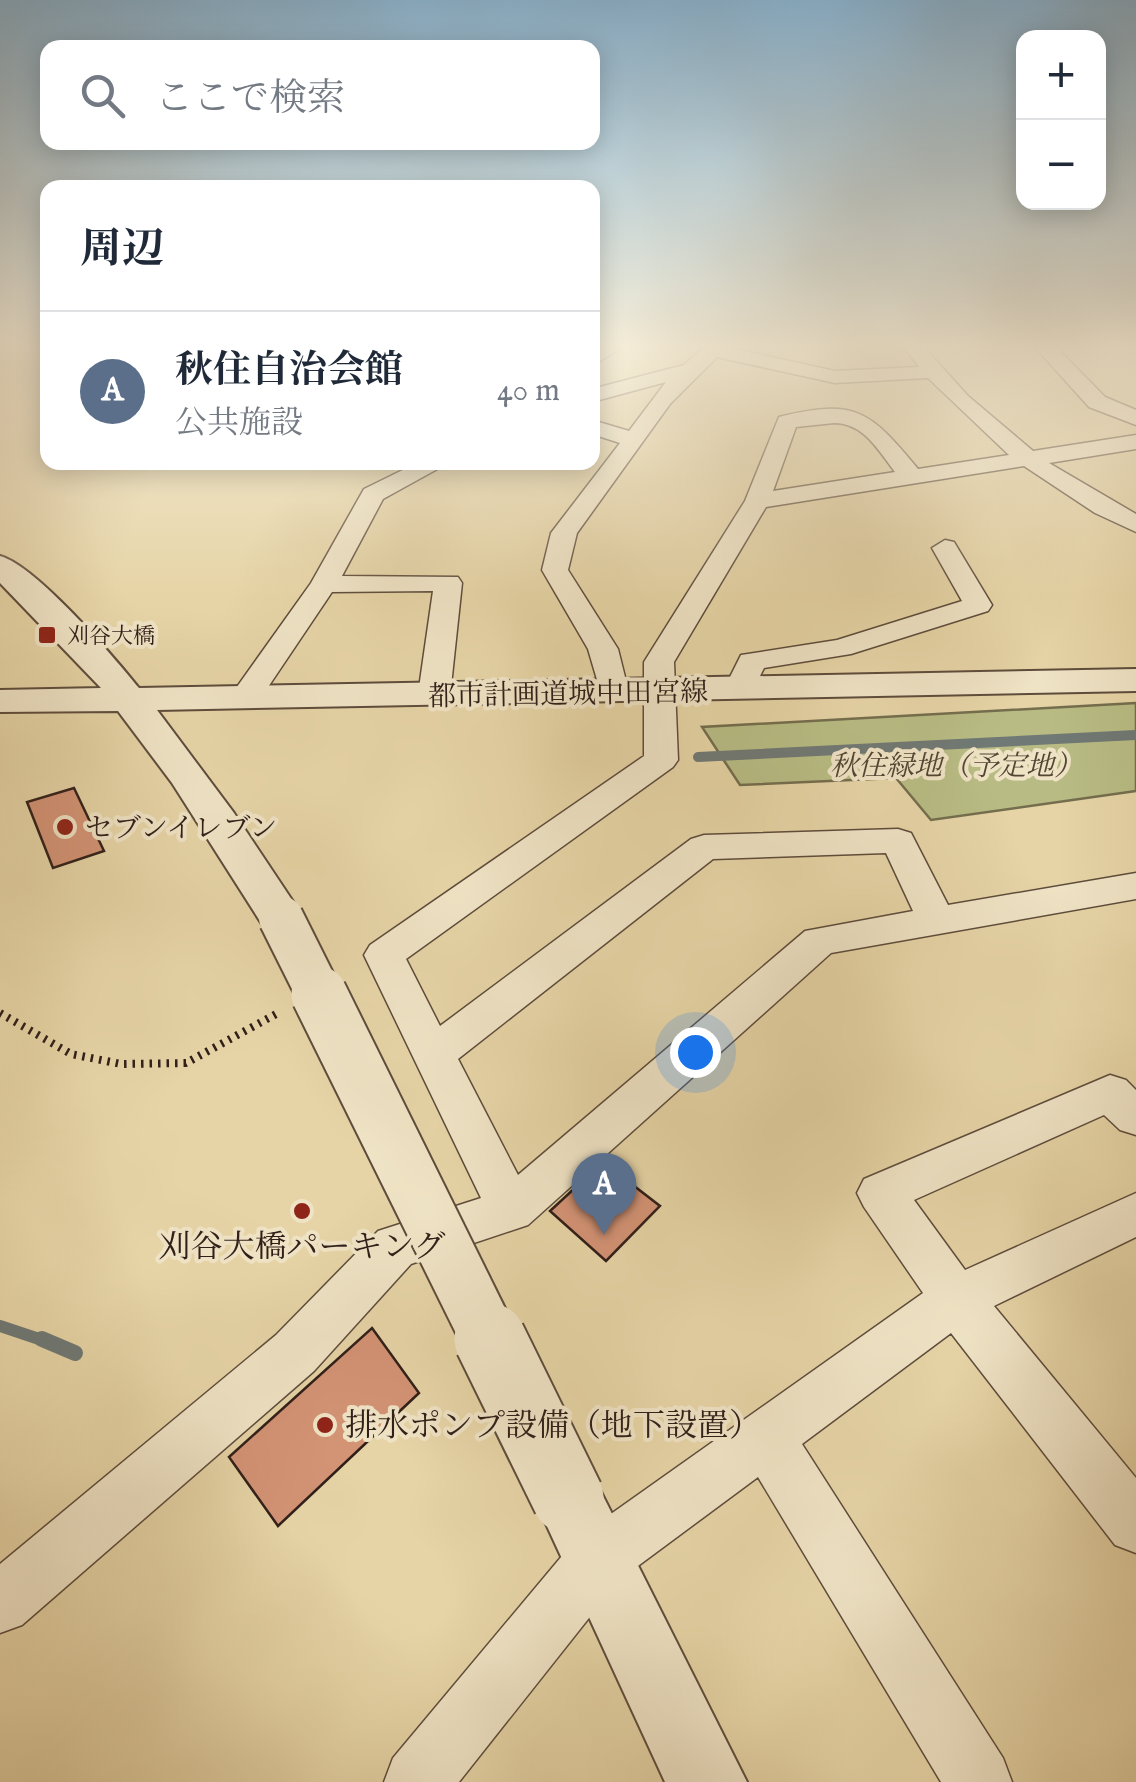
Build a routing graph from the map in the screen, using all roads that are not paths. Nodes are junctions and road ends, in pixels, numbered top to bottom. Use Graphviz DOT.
graph roads {
  1 [pos="602,430"];
  2 [pos="640,430"];
  3 [pos="784,430"];
  4 [pos="873,430"];
  5 [pos="991,430"];
  6 [pos="634,440"];
  7 [pos="1136,442"];
  8 [pos="1024,457"];
  9 [pos="423,470"];
  10 [pos="910,475"];
  11 [pos="757,501"];
  12 [pos="1136,524"];
  13 [pos="944,548"];
  14 [pos="0,566"];
  15 [pos="324,584"];
  16 [pos="1136,680"];
  17 [pos="738,691"];
  18 [pos="662,692"];
  19 [pos="614,693"];
  20 [pos="434,695"];
  21 [pos="132,698"];
  22 [pos="245,698"];
  23 [pos="0,700"];
  24 [pos="1136,886"];
  25 [pos="936,919"];
  26 [pos="435,1053"];
  27 [pos="1136,1117"];
  28 [pos="511,1210"];
  29 [pos="1136,1214"];
  30 [pos="956,1299"];
  31 [pos="765,1437"];
  32 [pos="1136,1524"];
  33 [pos="583,1528"];
  34 [pos="0,1603"];
  35 [pos="416,1782"];
  36 [pos="707,1782"];
  37 [pos="979,1782"];
  1 -- 6 [label="street"];
  2 -- 6 [label="street"];
  3 -- 11 [label="street"];
  4 -- 10 [label="street"];
  5 -- 8 [label="street"];
  6 -- 19 [label="street"];
  7 -- 8 [label="street"];
  8 -- 10 [label="street"];
  8 -- 12 [label="street"];
  9 -- 15 [label="street"];
  10 -- 11 [label="street"];
  11 -- 18 [label="street"];
  13 -- 17 [label="street"];
  14 -- 21 [label="street"];
  15 -- 20 [label="street"];
  15 -- 22 [label="street"];
  16 -- 17 [label="street, 都市計画道城中田宮線"];
  17 -- 18 [label="street, 都市計画道城中田宮線"];
  18 -- 19 [label="street, 都市計画道城中田宮線"];
  18 -- 26 [label="street"];
  19 -- 20 [label="street, 都市計画道城中田宮線"];
  20 -- 22 [label="street, 都市計画道城中田宮線"];
  21 -- 22 [label="street, 都市計画道城中田宮線"];
  21 -- 23 [label="street, 都市計画道城中田宮線"];
  21 -- 33 [label="street, bridge"];
  24 -- 25 [label="street"];
  25 -- 26 [label="street"];
  25 -- 28 [label="street"];
  26 -- 28 [label="street"];
  27 -- 30 [label="street"];
  28 -- 34 [label="street"];
  29 -- 30 [label="street"];
  30 -- 31 [label="street"];
  30 -- 32 [label="street"];
  31 -- 33 [label="street"];
  31 -- 37 [label="street"];
  33 -- 35 [label="street"];
  33 -- 36 [label="street"];
}
